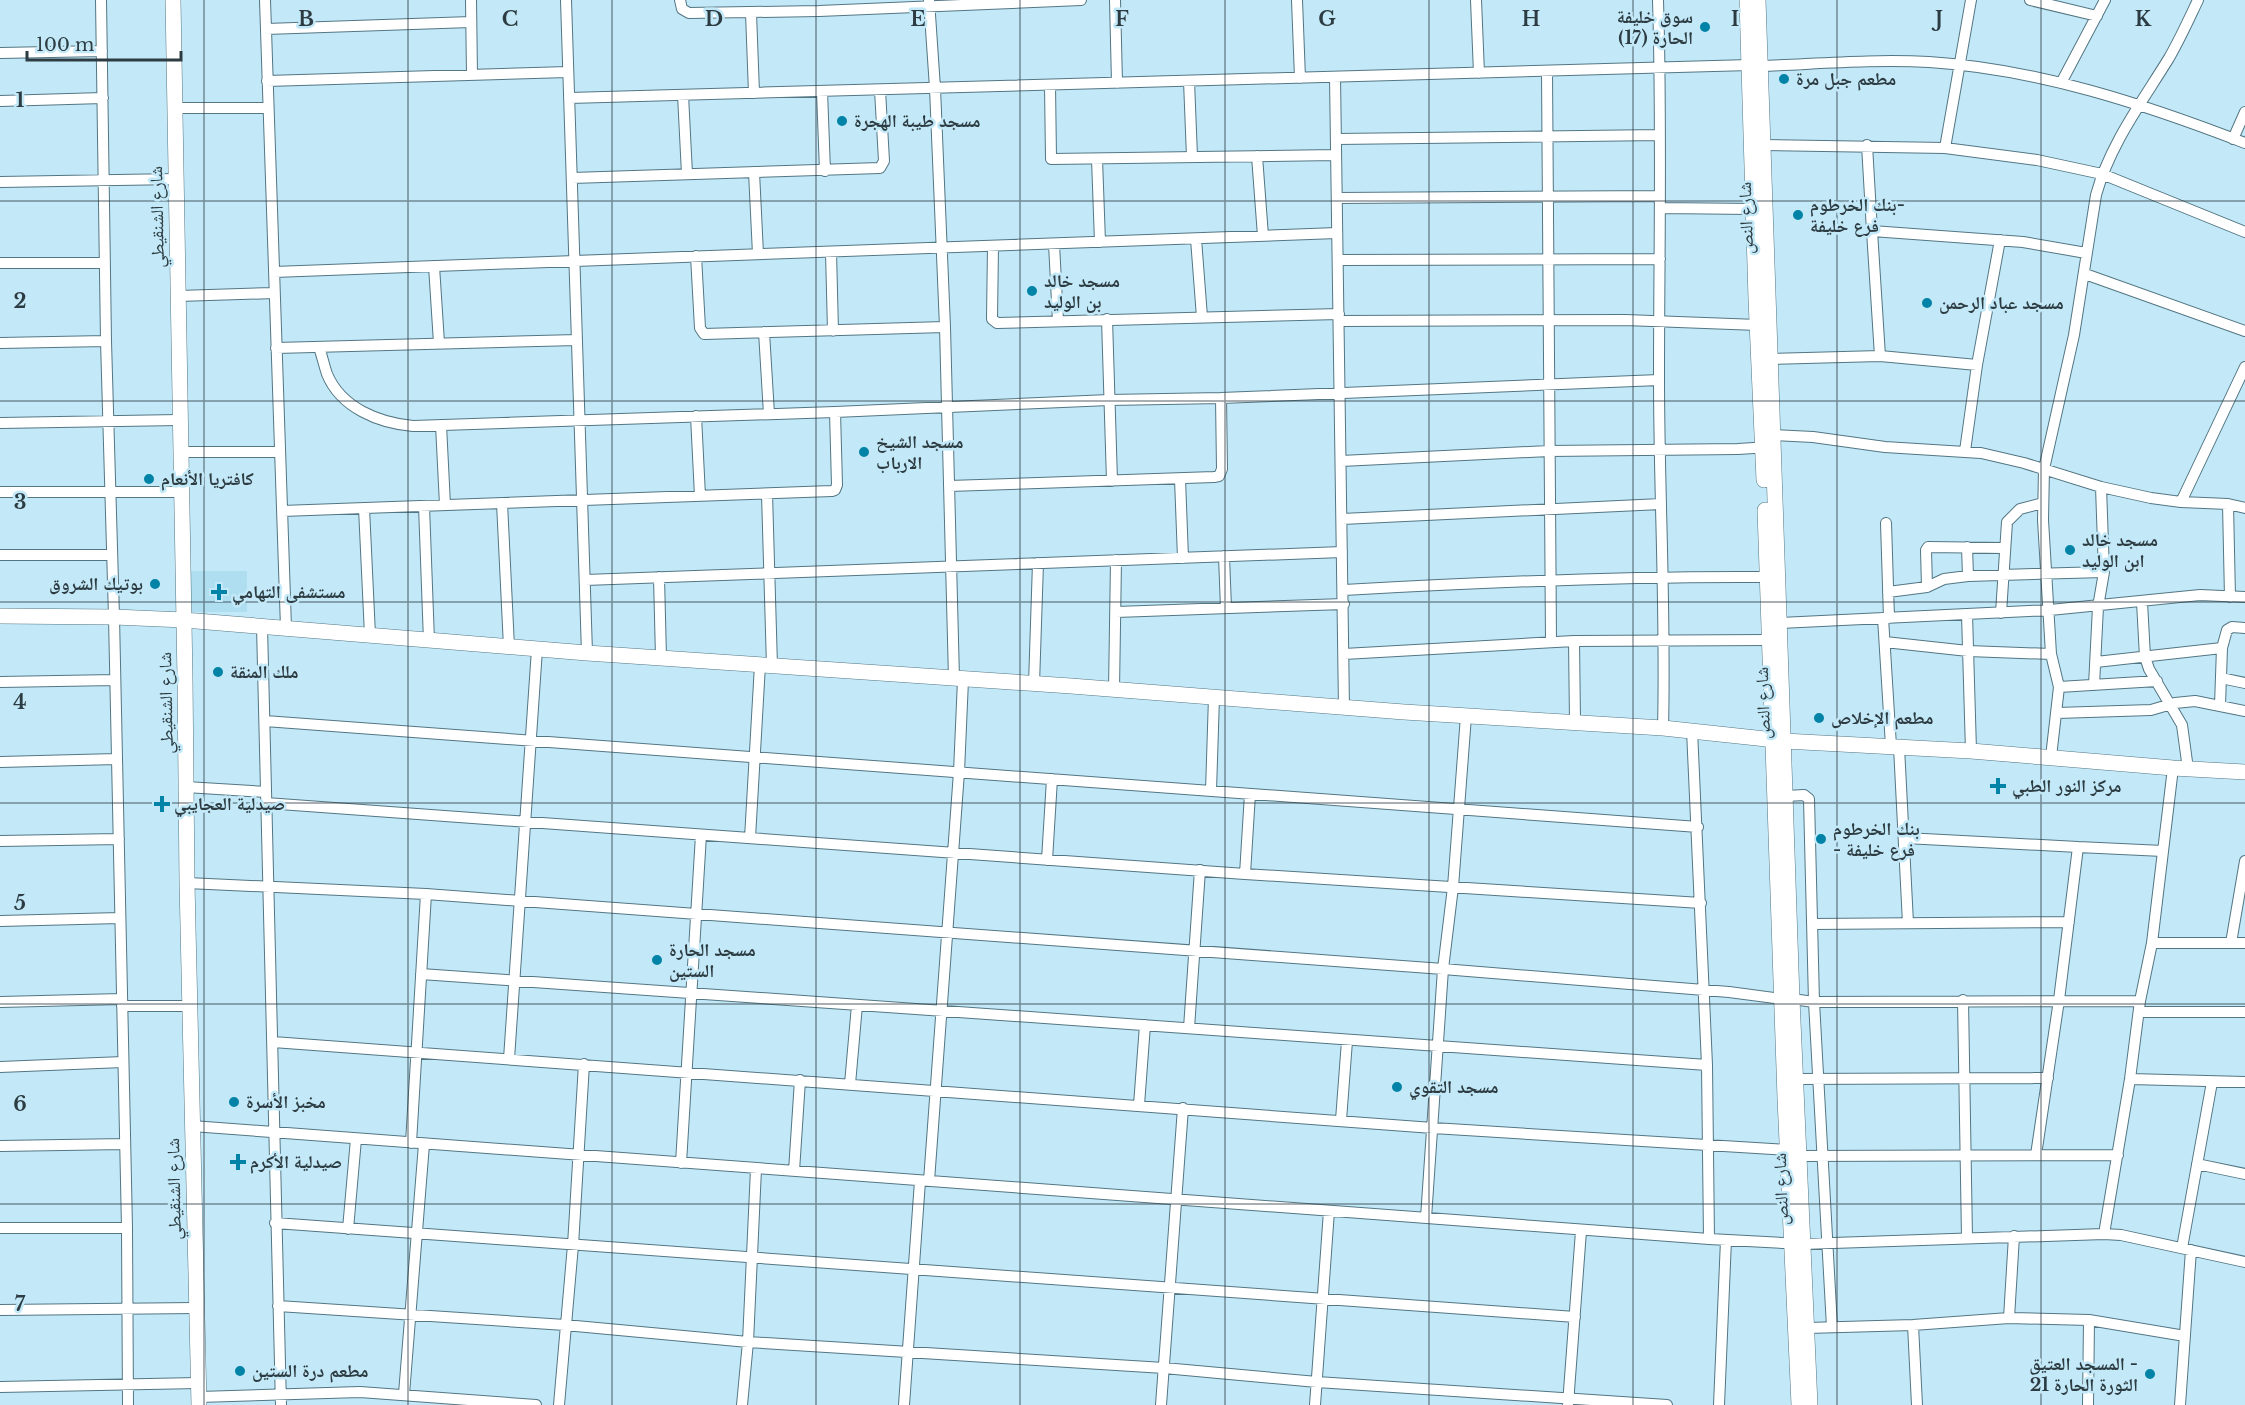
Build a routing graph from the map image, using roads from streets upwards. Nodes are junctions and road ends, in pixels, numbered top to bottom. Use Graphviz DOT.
graph roads {
  1 [pos="100,0"];
  2 [pos="173,0"];
  3 [pos="265,0"];
  4 [pos="471,0"];
  5 [pos="566,0"];
  6 [pos="680,0"];
  7 [pos="1081,0"];
  8 [pos="1115,0"];
  9 [pos="1297,0"];
  10 [pos="1476,0"];
  11 [pos="1658,0"];
  12 [pos="1747,0"];
  13 [pos="1758,0"];
  14 [pos="1971,0"];
  15 [pos="2030,0"];
  16 [pos="2105,0"];
  17 [pos="2198,0"];
  18 [pos="1044,1"];
  19 [pos="929,3"];
  20 [pos="819,5"];
  21 [pos="752,13"];
  22 [pos="2097,16"];
  23 [pos="471,22"];
  24 [pos="266,29"];
  25 [pos="102,51"];
  26 [pos="0,53"];
  27 [pos="1755,65"];
  28 [pos="1959,66"];
  29 [pos="1660,68"];
  30 [pos="1547,71"];
  31 [pos="568,72"];
  32 [pos="1479,73"];
  33 [pos="472,75"];
  34 [pos="1335,77"];
  35 [pos="1300,78"];
  36 [pos="267,81"];
  37 [pos="1189,81"];
  38 [pos="1117,83"];
  39 [pos="2061,83"];
  40 [pos="1050,85"];
  41 [pos="935,88"];
  42 [pos="880,90"];
  43 [pos="822,91"];
  44 [pos="754,93"];
  45 [pos="683,95"];
  46 [pos="103,98"];
  47 [pos="569,98"];
  48 [pos="0,101"];
  49 [pos="2138,104"];
  50 [pos="175,108"];
  51 [pos="268,108"];
  52 [pos="2245,112"];
  53 [pos="1548,135"];
  54 [pos="1660,135"];
  55 [pos="1336,139"];
  56 [pos="2234,139"];
  57 [pos="2245,143"];
  58 [pos="1763,144"];
  59 [pos="1867,145"];
  60 [pos="1946,148"];
  61 [pos="1336,155"];
  62 [pos="1257,156"];
  63 [pos="1192,157"];
  64 [pos="1097,159"];
  65 [pos="825,171"];
  66 [pos="754,172"];
  67 [pos="687,174"];
  68 [pos="2102,174"];
  69 [pos="572,178"];
  70 [pos="176,179"];
  71 [pos="104,180"];
  72 [pos="0,182"];
  73 [pos="1549,196"];
  74 [pos="1660,196"];
  75 [pos="1337,198"];
  76 [pos="1660,208"];
  77 [pos="1754,209"];
  78 [pos="1872,231"];
  79 [pos="2245,232"];
  80 [pos="1337,233"];
  81 [pos="1263,236"];
  82 [pos="1196,238"];
  83 [pos="2000,240"];
  84 [pos="1100,242"];
  85 [pos="1054,244"];
  86 [pos="993,246"];
  87 [pos="941,248"];
  88 [pos="831,252"];
  89 [pos="2086,253"];
  90 [pos="758,254"];
  91 [pos="696,256"];
  92 [pos="1660,259"];
  93 [pos="1338,260"];
  94 [pos="1549,260"];
  95 [pos="574,261"];
  96 [pos="0,263"];
  97 [pos="105,263"];
  98 [pos="434,266"];
  99 [pos="274,272"];
  100 [pos="2085,274"];
  101 [pos="274,293"];
  102 [pos="178,296"];
  103 [pos="1762,299"];
  104 [pos="1202,317"];
  105 [pos="1339,317"];
  106 [pos="1107,319"];
  107 [pos="1549,320"];
  108 [pos="1058,321"];
  109 [pos="1659,321"];
  110 [pos="1758,325"];
  111 [pos="945,327"];
  112 [pos="833,331"];
  113 [pos="2245,331"];
  114 [pos="764,332"];
  115 [pos="577,339"];
  116 [pos="106,341"];
  117 [pos="0,343"];
  118 [pos="439,343"];
  119 [pos="319,347"];
  120 [pos="276,348"];
  121 [pos="1880,356"];
  122 [pos="1771,359"];
  123 [pos="1977,365"];
  124 [pos="2245,367"];
  125 [pos="1659,380"];
  126 [pos="1549,384"];
  127 [pos="1340,393"];
  128 [pos="1221,398"];
  129 [pos="1109,400"];
  130 [pos="947,406"];
  131 [pos="835,412"];
  132 [pos="769,414"];
  133 [pos="696,416"];
  134 [pos="179,420"];
  135 [pos="108,421"];
  136 [pos="580,421"];
  137 [pos="0,423"];
  138 [pos="441,426"];
  139 [pos="1770,443"];
  140 [pos="1661,449"];
  141 [pos="1549,451"];
  142 [pos="1965,451"];
  143 [pos="180,452"];
  144 [pos="280,452"];
  145 [pos="1341,461"];
  146 [pos="2044,470"];
  147 [pos="1180,479"];
  148 [pos="1112,481"];
  149 [pos="950,486"];
  150 [pos="2102,487"];
  151 [pos="0,492"];
  152 [pos="110,492"];
  153 [pos="181,492"];
  154 [pos="767,494"];
  155 [pos="700,496"];
  156 [pos="582,500"];
  157 [pos="2181,502"];
  158 [pos="502,503"];
  159 [pos="2043,503"];
  160 [pos="1661,504"];
  161 [pos="2228,504"];
  162 [pos="445,505"];
  163 [pos="424,506"];
  164 [pos="364,508"];
  165 [pos="2245,508"];
  166 [pos="1549,510"];
  167 [pos="282,511"];
  168 [pos="1342,519"];
  169 [pos="1886,523"];
  170 [pos="1967,548"];
  171 [pos="2004,548"];
  172 [pos="1342,552"];
  173 [pos="0,555"];
  174 [pos="112,555"];
  175 [pos="1224,556"];
  176 [pos="1183,558"];
  177 [pos="1116,560"];
  178 [pos="1038,563"];
  179 [pos="951,566"];
  180 [pos="2104,572"];
  181 [pos="769,573"];
  182 [pos="2003,574"];
  183 [pos="2047,574"];
  184 [pos="1664,576"];
  185 [pos="1968,576"];
  186 [pos="659,577"];
  187 [pos="1767,577"];
  188 [pos="1550,579"];
  189 [pos="585,580"];
  190 [pos="1927,587"];
  191 [pos="1344,590"];
  192 [pos="1888,592"];
  193 [pos="2229,597"];
  194 [pos="2245,597"];
  195 [pos="2142,602"];
  196 [pos="1344,604"];
  197 [pos="2098,607"];
  198 [pos="1226,608"];
  199 [pos="2050,610"];
  200 [pos="1116,612"];
  201 [pos="2001,613"];
  202 [pos="1967,614"];
  203 [pos="0,616"];
  204 [pos="114,617"];
  205 [pos="1886,618"];
  206 [pos="184,620"];
  207 [pos="1780,623"];
  208 [pos="262,626"];
  209 [pos="286,628"];
  210 [pos="2245,628"];
  211 [pos="370,635"];
  212 [pos="1665,639"];
  213 [pos="1769,640"];
  214 [pos="429,641"];
  215 [pos="1574,641"];
  216 [pos="1551,642"];
  217 [pos="1884,642"];
  218 [pos="509,647"];
  219 [pos="2222,648"];
  220 [pos="537,649"];
  221 [pos="1968,651"];
  222 [pos="587,653"];
  223 [pos="1344,654"];
  224 [pos="2051,654"];
  225 [pos="2145,657"];
  226 [pos="661,658"];
  227 [pos="2096,662"];
  228 [pos="766,666"];
  229 [pos="2221,678"];
  230 [pos="959,679"];
  231 [pos="116,680"];
  232 [pos="2157,681"];
  233 [pos="0,682"];
  234 [pos="2245,683"];
  235 [pos="1034,684"];
  236 [pos="2094,685"];
  237 [pos="2059,687"];
  238 [pos="1114,690"];
  239 [pos="1214,697"];
  240 [pos="2171,704"];
  241 [pos="2220,705"];
  242 [pos="1344,708"];
  243 [pos="2245,711"];
  244 [pos="2056,713"];
  245 [pos="1466,716"];
  246 [pos="265,721"];
  247 [pos="1575,722"];
  248 [pos="1663,728"];
  249 [pos="1692,730"];
  250 [pos="1778,740"];
  251 [pos="531,741"];
  252 [pos="1895,746"];
  253 [pos="1971,751"];
  254 [pos="2051,757"];
  255 [pos="755,758"];
  256 [pos="117,759"];
  257 [pos="0,762"];
  258 [pos="2181,769"];
  259 [pos="958,772"];
  260 [pos="2245,772"];
  261 [pos="1052,779"];
  262 [pos="186,787"];
  263 [pos="1211,791"];
  264 [pos="1250,794"];
  265 [pos="1786,796"];
  266 [pos="266,797"];
  267 [pos="1460,809"];
  268 [pos="525,822"];
  269 [pos="1698,827"];
  270 [pos="701,835"];
  271 [pos="750,838"];
  272 [pos="1905,838"];
  273 [pos="119,839"];
  274 [pos="0,841"];
  275 [pos="2078,847"];
  276 [pos="2163,851"];
  277 [pos="1788,852"];
  278 [pos="953,853"];
  279 [pos="1809,853"];
  280 [pos="1047,860"];
  281 [pos="2245,862"];
  282 [pos="1200,870"];
  283 [pos="1245,874"];
  284 [pos="187,883"];
  285 [pos="269,887"];
  286 [pos="1453,887"];
  287 [pos="426,894"];
  288 [pos="520,901"];
  289 [pos="1701,903"];
  290 [pos="696,914"];
  291 [pos="120,918"];
  292 [pos="0,921"];
  293 [pos="2069,922"];
  294 [pos="1908,923"];
  295 [pos="1812,924"];
  296 [pos="947,933"];
  297 [pos="2151,942"];
  298 [pos="2231,943"];
  299 [pos="2245,943"];
  300 [pos="1194,951"];
  301 [pos="1443,969"];
  302 [pos="421,974"];
  303 [pos="514,981"];
  304 [pos="1704,990"];
  305 [pos="691,993"];
  306 [pos="1787,999"];
  307 [pos="1963,1000"];
  308 [pos="2059,1000"];
  309 [pos="0,1002"];
  310 [pos="1814,1002"];
  311 [pos="122,1003"];
  312 [pos="857,1005"];
  313 [pos="189,1006"];
  314 [pos="2139,1006"];
  315 [pos="941,1011"];
  316 [pos="2245,1012"];
  317 [pos="1145,1025"];
  318 [pos="1189,1029"];
  319 [pos="1347,1041"];
  320 [pos="273,1042"];
  321 [pos="1438,1046"];
  322 [pos="417,1052"];
  323 [pos="509,1059"];
  324 [pos="123,1062"];
  325 [pos="584,1064"];
  326 [pos="1707,1065"];
  327 [pos="0,1066"];
  328 [pos="686,1072"];
  329 [pos="1964,1078"];
  330 [pos="2048,1078"];
  331 [pos="1819,1079"];
  332 [pos="2130,1079"];
  333 [pos="800,1080"];
  334 [pos="1796,1080"];
  335 [pos="2212,1082"];
  336 [pos="2245,1082"];
  337 [pos="850,1084"];
  338 [pos="935,1090"];
  339 [pos="1139,1105"];
  340 [pos="1183,1108"];
  341 [pos="1341,1120"];
  342 [pos="192,1126"];
  343 [pos="1433,1128"];
  344 [pos="273,1133"];
  345 [pos="356,1139"];
  346 [pos="411,1143"];
  347 [pos="125,1144"];
  348 [pos="424,1144"];
  349 [pos="1709,1144"];
  350 [pos="0,1146"];
  351 [pos="1793,1153"];
  352 [pos="2036,1155"];
  353 [pos="2118,1155"];
  354 [pos="579,1156"];
  355 [pos="1965,1156"];
  356 [pos="1823,1157"];
  357 [pos="681,1163"];
  358 [pos="2197,1164"];
  359 [pos="756,1169"];
  360 [pos="794,1172"];
  361 [pos="2245,1174"];
  362 [pos="924,1181"];
  363 [pos="1176,1200"];
  364 [pos="1329,1211"];
  365 [pos="1426,1218"];
  366 [pos="275,1223"];
  367 [pos="0,1228"];
  368 [pos="127,1228"];
  369 [pos="348,1229"];
  370 [pos="1581,1231"];
  371 [pos="2104,1234"];
  372 [pos="416,1235"];
  373 [pos="2014,1236"];
  374 [pos="1967,1238"];
  375 [pos="1709,1239"];
  376 [pos="1726,1240"];
  377 [pos="1827,1242"];
  378 [pos="1797,1244"];
  379 [pos="573,1245"];
  380 [pos="2187,1249"];
  381 [pos="752,1258"];
  382 [pos="2245,1262"];
  383 [pos="914,1269"];
  384 [pos="1170,1288"];
  385 [pos="1323,1299"];
  386 [pos="278,1306"];
  387 [pos="128,1308"];
  388 [pos="196,1308"];
  389 [pos="0,1310"];
  390 [pos="411,1316"];
  391 [pos="1575,1317"];
  392 [pos="2009,1318"];
  393 [pos="2089,1320"];
  394 [pos="566,1325"];
  395 [pos="1913,1325"];
  396 [pos="1832,1327"];
  397 [pos="1807,1328"];
  398 [pos="2185,1336"];
  399 [pos="748,1342"];
  400 [pos="908,1351"];
  401 [pos="1164,1368"];
  402 [pos="1317,1382"];
  403 [pos="129,1385"];
  404 [pos="0,1387"];
  405 [pos="404,1394"];
  406 [pos="199,1395"];
  407 [pos="281,1400"];
  408 [pos="1569,1402"];
  409 [pos="516,1404"];
  410 [pos="128,1405"];
  411 [pos="536,1405"];
  412 [pos="560,1405"];
  413 [pos="742,1405"];
  414 [pos="904,1405"];
  415 [pos="1161,1405"];
  416 [pos="1315,1405"];
  417 [pos="1667,1405"];
  418 [pos="1719,1405"];
  419 [pos="1799,1405"];
  420 [pos="1810,1405"];
  421 [pos="1917,1405"];
  422 [pos="2088,1405"];
  423 [pos="2180,1405"];
  1 -- 25 [label="street"];
  2 -- 50 [label="street, شارع الشنقيطي"];
  3 -- 24 [label="street"];
  4 -- 23 [label="street"];
  5 -- 31 [label="street"];
  6 -- 21 [label="street"];
  7 -- 18 [label="street"];
  8 -- 38 [label="street"];
  9 -- 35 [label="street"];
  10 -- 32 [label="street"];
  11 -- 29 [label="street"];
  12 -- 27 [label="street, شارع النص"];
  13 -- 27 [label="street, شارع النص"];
  14 -- 28 [label="street"];
  15 -- 22 [label="street"];
  16 -- 22 [label="street"];
  17 -- 49 [label="street"];
  18 -- 19 [label="street"];
  19 -- 20 [label="street"];
  19 -- 41 [label="street"];
  20 -- 21 [label="street"];
  21 -- 44 [label="street"];
  22 -- 39 [label="street"];
  23 -- 24 [label="street"];
  23 -- 33 [label="street"];
  24 -- 36 [label="street"];
  25 -- 26 [label="street"];
  25 -- 46 [label="street"];
  27 -- 28 [label="street"];
  27 -- 29 [label="street"];
  27 -- 58 [label="street, شارع النص"];
  27 -- 77 [label="street, شارع النص"];
  28 -- 39 [label="street"];
  28 -- 60 [label="street"];
  29 -- 30 [label="street"];
  29 -- 54 [label="street"];
  30 -- 32 [label="street"];
  30 -- 53 [label="street"];
  31 -- 33 [label="street"];
  31 -- 47 [label="street"];
  32 -- 34 [label="street"];
  33 -- 36 [label="street"];
  34 -- 35 [label="street"];
  34 -- 55 [label="street"];
  35 -- 37 [label="street"];
  36 -- 51 [label="street"];
  37 -- 38 [label="street"];
  37 -- 63 [label="street"];
  38 -- 40 [label="street"];
  39 -- 49 [label="street"];
  40 -- 41 [label="street"];
  40 -- 64 [label="street"];
  41 -- 42 [label="street"];
  41 -- 87 [label="street"];
  42 -- 43 [label="street"];
  42 -- 65 [label="street"];
  43 -- 44 [label="street"];
  43 -- 65 [label="street"];
  44 -- 45 [label="street"];
  45 -- 47 [label="street"];
  45 -- 67 [label="street"];
  46 -- 48 [label="street"];
  46 -- 71 [label="street"];
  47 -- 69 [label="street"];
  49 -- 56 [label="street"];
  49 -- 68 [label="street"];
  50 -- 51 [label="street"];
  50 -- 70 [label="street, شارع الشنقيطي"];
  51 -- 99 [label="street"];
  52 -- 56 [label="street"];
  53 -- 54 [label="street"];
  53 -- 55 [label="street"];
  53 -- 73 [label="street"];
  54 -- 74 [label="street"];
  55 -- 61 [label="street"];
  56 -- 57 [label="street"];
  58 -- 59 [label="street"];
  58 -- 103 [label="street, شارع النص"];
  59 -- 60 [label="street"];
  59 -- 78 [label="street"];
  60 -- 68 [label="street"];
  61 -- 62 [label="street"];
  61 -- 75 [label="street"];
  62 -- 63 [label="street"];
  62 -- 81 [label="street"];
  63 -- 64 [label="street"];
  64 -- 84 [label="street"];
  65 -- 66 [label="street"];
  66 -- 67 [label="street"];
  66 -- 90 [label="street"];
  67 -- 69 [label="street"];
  68 -- 79 [label="street"];
  68 -- 89 [label="street"];
  69 -- 95 [label="street"];
  70 -- 71 [label="street"];
  70 -- 102 [label="street, شارع الشنقيطي"];
  71 -- 72 [label="street"];
  71 -- 97 [label="street"];
  73 -- 74 [label="street"];
  73 -- 75 [label="street"];
  73 -- 94 [label="street"];
  74 -- 76 [label="street"];
  75 -- 80 [label="street"];
  76 -- 77 [label="street"];
  76 -- 92 [label="street"];
  77 -- 103 [label="street, شارع النص"];
  78 -- 83 [label="street"];
  78 -- 121 [label="street"];
  80 -- 81 [label="street"];
  80 -- 93 [label="street"];
  81 -- 82 [label="street"];
  82 -- 84 [label="street"];
  82 -- 104 [label="street"];
  83 -- 89 [label="street"];
  83 -- 123 [label="street"];
  84 -- 85 [label="street"];
  85 -- 86 [label="street"];
  85 -- 108 [label="street"];
  86 -- 87 [label="street"];
  86 -- 108 [label="street"];
  87 -- 88 [label="street"];
  87 -- 111 [label="street"];
  88 -- 90 [label="street"];
  88 -- 112 [label="street"];
  89 -- 100 [label="street"];
  90 -- 91 [label="street"];
  91 -- 95 [label="street"];
  91 -- 114 [label="street"];
  92 -- 94 [label="street"];
  92 -- 109 [label="street"];
  93 -- 94 [label="street"];
  93 -- 105 [label="street"];
  94 -- 107 [label="street"];
  95 -- 98 [label="street"];
  95 -- 115 [label="street"];
  96 -- 97 [label="street"];
  97 -- 116 [label="street"];
  98 -- 99 [label="street"];
  98 -- 118 [label="street"];
  99 -- 101 [label="street"];
  100 -- 113 [label="street"];
  100 -- 146 [label="street"];
  101 -- 102 [label="street"];
  101 -- 120 [label="street"];
  102 -- 134 [label="street, شارع الشنقيطي"];
  103 -- 110 [label="street, شارع النص"];
  103 -- 122 [label="street, شارع النص"];
  104 -- 105 [label="street"];
  104 -- 106 [label="street"];
  105 -- 107 [label="street"];
  105 -- 127 [label="street"];
  106 -- 108 [label="street"];
  106 -- 129 [label="street"];
  107 -- 109 [label="street"];
  107 -- 126 [label="street"];
  109 -- 110 [label="street"];
  109 -- 125 [label="street"];
  110 -- 139 [label="street, شارع النص"];
  111 -- 112 [label="street"];
  111 -- 130 [label="street"];
  112 -- 114 [label="street"];
  114 -- 132 [label="street"];
  115 -- 118 [label="street"];
  115 -- 136 [label="street"];
  116 -- 117 [label="street"];
  116 -- 135 [label="street"];
  118 -- 119 [label="street"];
  119 -- 120 [label="street"];
  119 -- 138 [label="street"];
  120 -- 144 [label="street"];
  121 -- 122 [label="street"];
  121 -- 123 [label="street"];
  122 -- 139 [label="street, شارع النص"];
  123 -- 142 [label="street"];
  124 -- 157 [label="street"];
  125 -- 126 [label="street"];
  125 -- 140 [label="street"];
  126 -- 127 [label="street"];
  126 -- 141 [label="street"];
  127 -- 128 [label="street"];
  127 -- 145 [label="street"];
  128 -- 129 [label="street"];
  128 -- 147 [label="street"];
  129 -- 130 [label="street"];
  129 -- 148 [label="street"];
  130 -- 131 [label="street"];
  130 -- 149 [label="street"];
  131 -- 132 [label="street"];
  131 -- 154 [label="street"];
  132 -- 133 [label="street"];
  133 -- 136 [label="street"];
  133 -- 155 [label="street"];
  134 -- 135 [label="street"];
  134 -- 143 [label="street, شارع الشنقيطي"];
  135 -- 137 [label="street"];
  135 -- 152 [label="street"];
  136 -- 138 [label="street"];
  136 -- 156 [label="street"];
  138 -- 162 [label="street"];
  139 -- 140 [label="street"];
  139 -- 142 [label="street"];
  139 -- 187 [label="street, شارع النص"];
  139 -- 207 [label="street, شارع النص"];
  140 -- 141 [label="street"];
  140 -- 160 [label="street"];
  141 -- 145 [label="street"];
  141 -- 166 [label="street"];
  142 -- 146 [label="street"];
  143 -- 144 [label="street"];
  143 -- 153 [label="street, شارع الشنقيطي"];
  144 -- 167 [label="street"];
  145 -- 168 [label="street"];
  146 -- 150 [label="street"];
  146 -- 159 [label="street"];
  147 -- 148 [label="street"];
  147 -- 176 [label="street"];
  148 -- 149 [label="street"];
  149 -- 179 [label="street"];
  150 -- 157 [label="street"];
  150 -- 180 [label="street"];
  151 -- 152 [label="street"];
  152 -- 153 [label="street"];
  152 -- 174 [label="street"];
  153 -- 206 [label="street, شارع الشنقيطي"];
  154 -- 155 [label="street"];
  154 -- 181 [label="street"];
  155 -- 156 [label="street"];
  156 -- 158 [label="street"];
  156 -- 189 [label="street"];
  157 -- 161 [label="street"];
  158 -- 162 [label="street"];
  158 -- 218 [label="street"];
  159 -- 171 [label="street"];
  159 -- 183 [label="street"];
  160 -- 166 [label="street"];
  160 -- 184 [label="street"];
  161 -- 165 [label="street"];
  161 -- 193 [label="street"];
  162 -- 163 [label="street"];
  163 -- 164 [label="street"];
  163 -- 214 [label="street"];
  164 -- 167 [label="street"];
  164 -- 211 [label="street"];
  166 -- 168 [label="street"];
  166 -- 188 [label="street"];
  167 -- 209 [label="street"];
  168 -- 172 [label="street"];
  169 -- 192 [label="street"];
  170 -- 171 [label="street"];
  170 -- 185 [label="street"];
  170 -- 190 [label="street"];
  171 -- 182 [label="street"];
  172 -- 175 [label="street"];
  172 -- 191 [label="street"];
  173 -- 174 [label="street"];
  174 -- 204 [label="street"];
  175 -- 176 [label="street"];
  175 -- 198 [label="street"];
  176 -- 177 [label="street"];
  177 -- 178 [label="street"];
  177 -- 200 [label="street"];
  178 -- 179 [label="street"];
  178 -- 235 [label="street"];
  179 -- 181 [label="street"];
  179 -- 230 [label="street"];
  180 -- 183 [label="street"];
  180 -- 197 [label="street"];
  181 -- 186 [label="street"];
  181 -- 228 [label="street"];
  182 -- 183 [label="street"];
  182 -- 185 [label="street"];
  182 -- 201 [label="street"];
  183 -- 199 [label="street"];
  184 -- 187 [label="street"];
  184 -- 188 [label="street"];
  184 -- 212 [label="street"];
  185 -- 190 [label="street"];
  186 -- 189 [label="street"];
  186 -- 226 [label="street"];
  187 -- 213 [label="street, شارع النص"];
  188 -- 191 [label="street"];
  188 -- 216 [label="street"];
  189 -- 222 [label="street"];
  190 -- 192 [label="street"];
  191 -- 196 [label="street"];
  192 -- 205 [label="street"];
  193 -- 194 [label="street"];
  193 -- 195 [label="street"];
  195 -- 197 [label="street"];
  195 -- 225 [label="street"];
  196 -- 198 [label="street"];
  196 -- 223 [label="street"];
  197 -- 199 [label="street"];
  197 -- 227 [label="street"];
  198 -- 200 [label="street"];
  199 -- 201 [label="street"];
  199 -- 224 [label="street"];
  200 -- 238 [label="street"];
  201 -- 202 [label="street"];
  202 -- 205 [label="street"];
  202 -- 221 [label="street"];
  203 -- 204 [label="street"];
  204 -- 206 [label="street"];
  204 -- 231 [label="street"];
  205 -- 207 [label="street"];
  205 -- 217 [label="street"];
  206 -- 208 [label="street"];
  206 -- 262 [label="street, شارع الشنقيطي"];
  207 -- 250 [label="street, شارع النص"];
  208 -- 209 [label="street"];
  208 -- 246 [label="street"];
  209 -- 211 [label="street"];
  210 -- 219 [label="street"];
  211 -- 214 [label="street"];
  212 -- 213 [label="street"];
  212 -- 215 [label="street"];
  212 -- 248 [label="street"];
  213 -- 250 [label="street, شارع النص"];
  214 -- 218 [label="street"];
  215 -- 216 [label="street"];
  215 -- 247 [label="street"];
  216 -- 223 [label="street"];
  217 -- 221 [label="street"];
  217 -- 252 [label="street"];
  218 -- 220 [label="street"];
  219 -- 225 [label="street"];
  219 -- 229 [label="street"];
  220 -- 222 [label="street"];
  220 -- 251 [label="street"];
  221 -- 224 [label="street"];
  221 -- 253 [label="street"];
  222 -- 226 [label="street"];
  223 -- 242 [label="street"];
  224 -- 237 [label="street"];
  225 -- 227 [label="street"];
  225 -- 232 [label="street"];
  226 -- 228 [label="street"];
  227 -- 236 [label="street"];
  228 -- 230 [label="street"];
  228 -- 255 [label="street"];
  229 -- 234 [label="street"];
  229 -- 241 [label="street"];
  230 -- 235 [label="street"];
  230 -- 259 [label="street"];
  231 -- 233 [label="street"];
  231 -- 256 [label="street"];
  232 -- 236 [label="street"];
  232 -- 240 [label="street"];
  235 -- 238 [label="street"];
  236 -- 237 [label="street"];
  237 -- 244 [label="street"];
  238 -- 239 [label="street"];
  239 -- 242 [label="street"];
  239 -- 263 [label="street"];
  240 -- 241 [label="street"];
  240 -- 244 [label="street"];
  240 -- 258 [label="street"];
  241 -- 243 [label="street"];
  242 -- 245 [label="street"];
  244 -- 254 [label="street"];
  245 -- 247 [label="street"];
  245 -- 267 [label="street"];
  246 -- 251 [label="street"];
  246 -- 266 [label="street"];
  247 -- 248 [label="street"];
  248 -- 249 [label="street"];
  249 -- 250 [label="street"];
  249 -- 269 [label="street"];
  250 -- 252 [label="street"];
  250 -- 265 [label="street, شارع النص"];
  250 -- 306 [label="street, شارع النص"];
  251 -- 255 [label="street"];
  251 -- 268 [label="street"];
  252 -- 253 [label="street"];
  252 -- 272 [label="street"];
  253 -- 254 [label="street"];
  254 -- 258 [label="street"];
  255 -- 259 [label="street"];
  255 -- 271 [label="street"];
  256 -- 257 [label="street"];
  256 -- 273 [label="street"];
  258 -- 260 [label="street"];
  258 -- 276 [label="street"];
  259 -- 261 [label="street"];
  259 -- 278 [label="street"];
  261 -- 263 [label="street"];
  261 -- 280 [label="street"];
  262 -- 266 [label="street"];
  262 -- 284 [label="street, شارع الشنقيطي"];
  263 -- 264 [label="street"];
  264 -- 267 [label="street"];
  264 -- 283 [label="street"];
  265 -- 277 [label="street, شارع النص"];
  265 -- 279 [label="street"];
  266 -- 268 [label="street"];
  266 -- 285 [label="street"];
  267 -- 269 [label="street"];
  267 -- 286 [label="street"];
  268 -- 270 [label="street"];
  268 -- 288 [label="street"];
  269 -- 289 [label="street"];
  270 -- 271 [label="street"];
  270 -- 290 [label="street"];
  271 -- 278 [label="street"];
  272 -- 275 [label="street"];
  272 -- 294 [label="street"];
  273 -- 274 [label="street"];
  273 -- 291 [label="street"];
  275 -- 276 [label="street"];
  275 -- 293 [label="street"];
  276 -- 297 [label="street"];
  277 -- 279 [label="street"];
  277 -- 306 [label="street, شارع النص"];
  278 -- 280 [label="street"];
  278 -- 296 [label="street"];
  279 -- 295 [label="street"];
  280 -- 282 [label="street"];
  281 -- 298 [label="street"];
  282 -- 283 [label="street"];
  282 -- 300 [label="street"];
  283 -- 286 [label="street"];
  284 -- 285 [label="street"];
  284 -- 313 [label="street, شارع الشنقيطي"];
  285 -- 287 [label="street"];
  285 -- 320 [label="street"];
  286 -- 289 [label="street"];
  286 -- 301 [label="street"];
  287 -- 288 [label="street"];
  287 -- 302 [label="street"];
  288 -- 290 [label="street"];
  288 -- 303 [label="street"];
  289 -- 304 [label="street"];
  290 -- 296 [label="street"];
  290 -- 305 [label="street"];
  291 -- 292 [label="street"];
  291 -- 311 [label="street"];
  293 -- 294 [label="street"];
  293 -- 308 [label="street"];
  294 -- 295 [label="street"];
  295 -- 310 [label="street"];
  296 -- 300 [label="street"];
  296 -- 315 [label="street"];
  297 -- 298 [label="street"];
  297 -- 314 [label="street"];
  298 -- 299 [label="street"];
  300 -- 301 [label="street"];
  300 -- 318 [label="street"];
  301 -- 304 [label="street"];
  301 -- 321 [label="street"];
  302 -- 303 [label="street"];
  302 -- 322 [label="street"];
  303 -- 305 [label="street"];
  303 -- 323 [label="street"];
  304 -- 306 [label="street"];
  304 -- 326 [label="street"];
  305 -- 312 [label="street"];
  305 -- 328 [label="street"];
  306 -- 310 [label="street"];
  306 -- 334 [label="street, شارع النص"];
  306 -- 351 [label="street, شارع النص"];
  307 -- 308 [label="street"];
  307 -- 310 [label="street"];
  307 -- 329 [label="street"];
  308 -- 314 [label="street"];
  308 -- 330 [label="street"];
  309 -- 311 [label="street"];
  310 -- 331 [label="street"];
  311 -- 313 [label="street"];
  311 -- 324 [label="street"];
  312 -- 315 [label="street"];
  312 -- 337 [label="street"];
  313 -- 342 [label="street, شارع الشنقيطي"];
  314 -- 316 [label="street"];
  314 -- 332 [label="street"];
  315 -- 317 [label="street"];
  315 -- 338 [label="street"];
  317 -- 318 [label="street"];
  317 -- 339 [label="street"];
  318 -- 319 [label="street"];
  319 -- 321 [label="street"];
  319 -- 341 [label="street"];
  320 -- 322 [label="street"];
  320 -- 344 [label="street"];
  321 -- 326 [label="street"];
  321 -- 343 [label="street"];
  322 -- 323 [label="street"];
  322 -- 346 [label="street"];
  323 -- 325 [label="street"];
  324 -- 327 [label="street"];
  324 -- 347 [label="street"];
  325 -- 328 [label="street"];
  325 -- 354 [label="street"];
  326 -- 349 [label="street"];
  328 -- 333 [label="street"];
  328 -- 357 [label="street"];
  329 -- 330 [label="street"];
  329 -- 331 [label="street"];
  329 -- 355 [label="street"];
  330 -- 352 [label="street"];
  331 -- 334 [label="street"];
  331 -- 356 [label="street"];
  332 -- 335 [label="street"];
  332 -- 353 [label="street"];
  333 -- 337 [label="street"];
  333 -- 360 [label="street"];
  334 -- 351 [label="street, شارع النص"];
  335 -- 336 [label="street"];
  335 -- 358 [label="street"];
  337 -- 338 [label="street"];
  338 -- 339 [label="street"];
  338 -- 362 [label="street"];
  339 -- 340 [label="street"];
  340 -- 341 [label="street"];
  340 -- 363 [label="street"];
  341 -- 343 [label="street"];
  342 -- 344 [label="street"];
  342 -- 388 [label="street, شارع الشنقيطي"];
  343 -- 349 [label="street"];
  343 -- 365 [label="street"];
  344 -- 345 [label="street"];
  344 -- 366 [label="street"];
  345 -- 346 [label="street"];
  345 -- 369 [label="street"];
  346 -- 348 [label="street"];
  347 -- 350 [label="street"];
  347 -- 368 [label="street"];
  348 -- 354 [label="street"];
  348 -- 372 [label="street"];
  349 -- 351 [label="street"];
  349 -- 375 [label="street"];
  351 -- 356 [label="street"];
  351 -- 378 [label="street, شارع النص"];
  352 -- 353 [label="street"];
  352 -- 355 [label="street"];
  353 -- 371 [label="street"];
  354 -- 357 [label="street"];
  354 -- 379 [label="street"];
  355 -- 356 [label="street"];
  355 -- 374 [label="street"];
  356 -- 377 [label="street"];
  357 -- 359 [label="street"];
  358 -- 361 [label="street"];
  358 -- 380 [label="street"];
  359 -- 360 [label="street"];
  359 -- 381 [label="street"];
  360 -- 362 [label="street"];
  362 -- 363 [label="street"];
  362 -- 383 [label="street"];
  363 -- 364 [label="street"];
  363 -- 384 [label="street"];
  364 -- 365 [label="street"];
  364 -- 385 [label="street"];
  365 -- 370 [label="street"];
  366 -- 369 [label="street"];
  366 -- 386 [label="street"];
  367 -- 368 [label="street"];
  368 -- 387 [label="street"];
  369 -- 372 [label="street"];
  370 -- 375 [label="street"];
  370 -- 391 [label="street"];
  371 -- 373 [label="street"];
  371 -- 380 [label="street"];
  372 -- 379 [label="street"];
  372 -- 390 [label="street"];
  373 -- 374 [label="street"];
  373 -- 392 [label="street"];
  374 -- 377 [label="street"];
  375 -- 376 [label="street"];
  376 -- 378 [label="street"];
  376 -- 418 [label="street"];
  377 -- 378 [label="street"];
  377 -- 396 [label="street"];
  378 -- 397 [label="street, شارع النص"];
  378 -- 419 [label="street, شارع النص"];
  379 -- 381 [label="street"];
  379 -- 394 [label="street"];
  380 -- 382 [label="street"];
  380 -- 398 [label="street"];
  381 -- 383 [label="street"];
  381 -- 399 [label="street"];
  383 -- 384 [label="street"];
  383 -- 400 [label="street"];
  384 -- 385 [label="street"];
  384 -- 401 [label="street"];
  385 -- 391 [label="street"];
  385 -- 402 [label="street"];
  386 -- 390 [label="street"];
  386 -- 407 [label="street"];
  387 -- 388 [label="street"];
  387 -- 389 [label="street"];
  387 -- 403 [label="street"];
  388 -- 406 [label="street, شارع الشنقيطي"];
  390 -- 394 [label="street"];
  390 -- 405 [label="street"];
  391 -- 408 [label="street"];
  392 -- 393 [label="street"];
  392 -- 395 [label="street"];
  393 -- 398 [label="street"];
  393 -- 422 [label="street"];
  394 -- 399 [label="street"];
  394 -- 412 [label="street"];
  395 -- 396 [label="street"];
  395 -- 421 [label="street"];
  396 -- 397 [label="street"];
  397 -- 420 [label="street, شارع النص"];
  398 -- 423 [label="street"];
  399 -- 400 [label="street"];
  399 -- 413 [label="street"];
  400 -- 401 [label="street"];
  400 -- 414 [label="street"];
  401 -- 402 [label="street"];
  401 -- 415 [label="street"];
  402 -- 408 [label="street"];
  402 -- 416 [label="street"];
  403 -- 404 [label="street"];
  403 -- 406 [label="street"];
  403 -- 410 [label="street"];
  405 -- 407 [label="street"];
  405 -- 409 [label="street"];
  406 -- 407 [label="street"];
  408 -- 417 [label="street"];
  409 -- 411 [label="street"];
}
